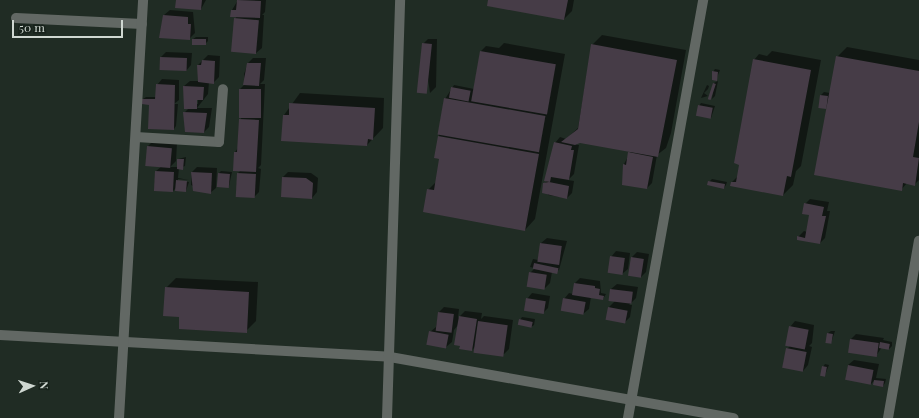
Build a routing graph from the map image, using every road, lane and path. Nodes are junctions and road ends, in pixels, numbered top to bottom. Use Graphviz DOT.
graph roads {
  1 [pos="143,0"];
  2 [pos="400,0"];
  3 [pos="703,0"];
  4 [pos="16,18"];
  5 [pos="142,24"];
  6 [pos="223,89"];
  7 [pos="136,137"];
  8 [pos="919,241"];
  9 [pos="0,335"];
  10 [pos="123,341"];
  11 [pos="390,356"];
  12 [pos="631,400"];
  13 [pos="119,418"];
  14 [pos="387,418"];
  15 [pos="628,418"];
  16 [pos="734,418"];
  17 [pos="888,418"];
  1 -- 5 [label="street"];
  2 -- 11 [label="street"];
  3 -- 12 [label="street"];
  4 -- 5 [label="street"];
  5 -- 7 [label="street"];
  6 -- 7 [label="street"];
  7 -- 10 [label="street"];
  8 -- 17 [label="street"];
  9 -- 10 [label="street"];
  10 -- 11 [label="street"];
  10 -- 13 [label="street"];
  11 -- 12 [label="street"];
  11 -- 14 [label="street"];
  12 -- 15 [label="street"];
  12 -- 16 [label="street"];
}
